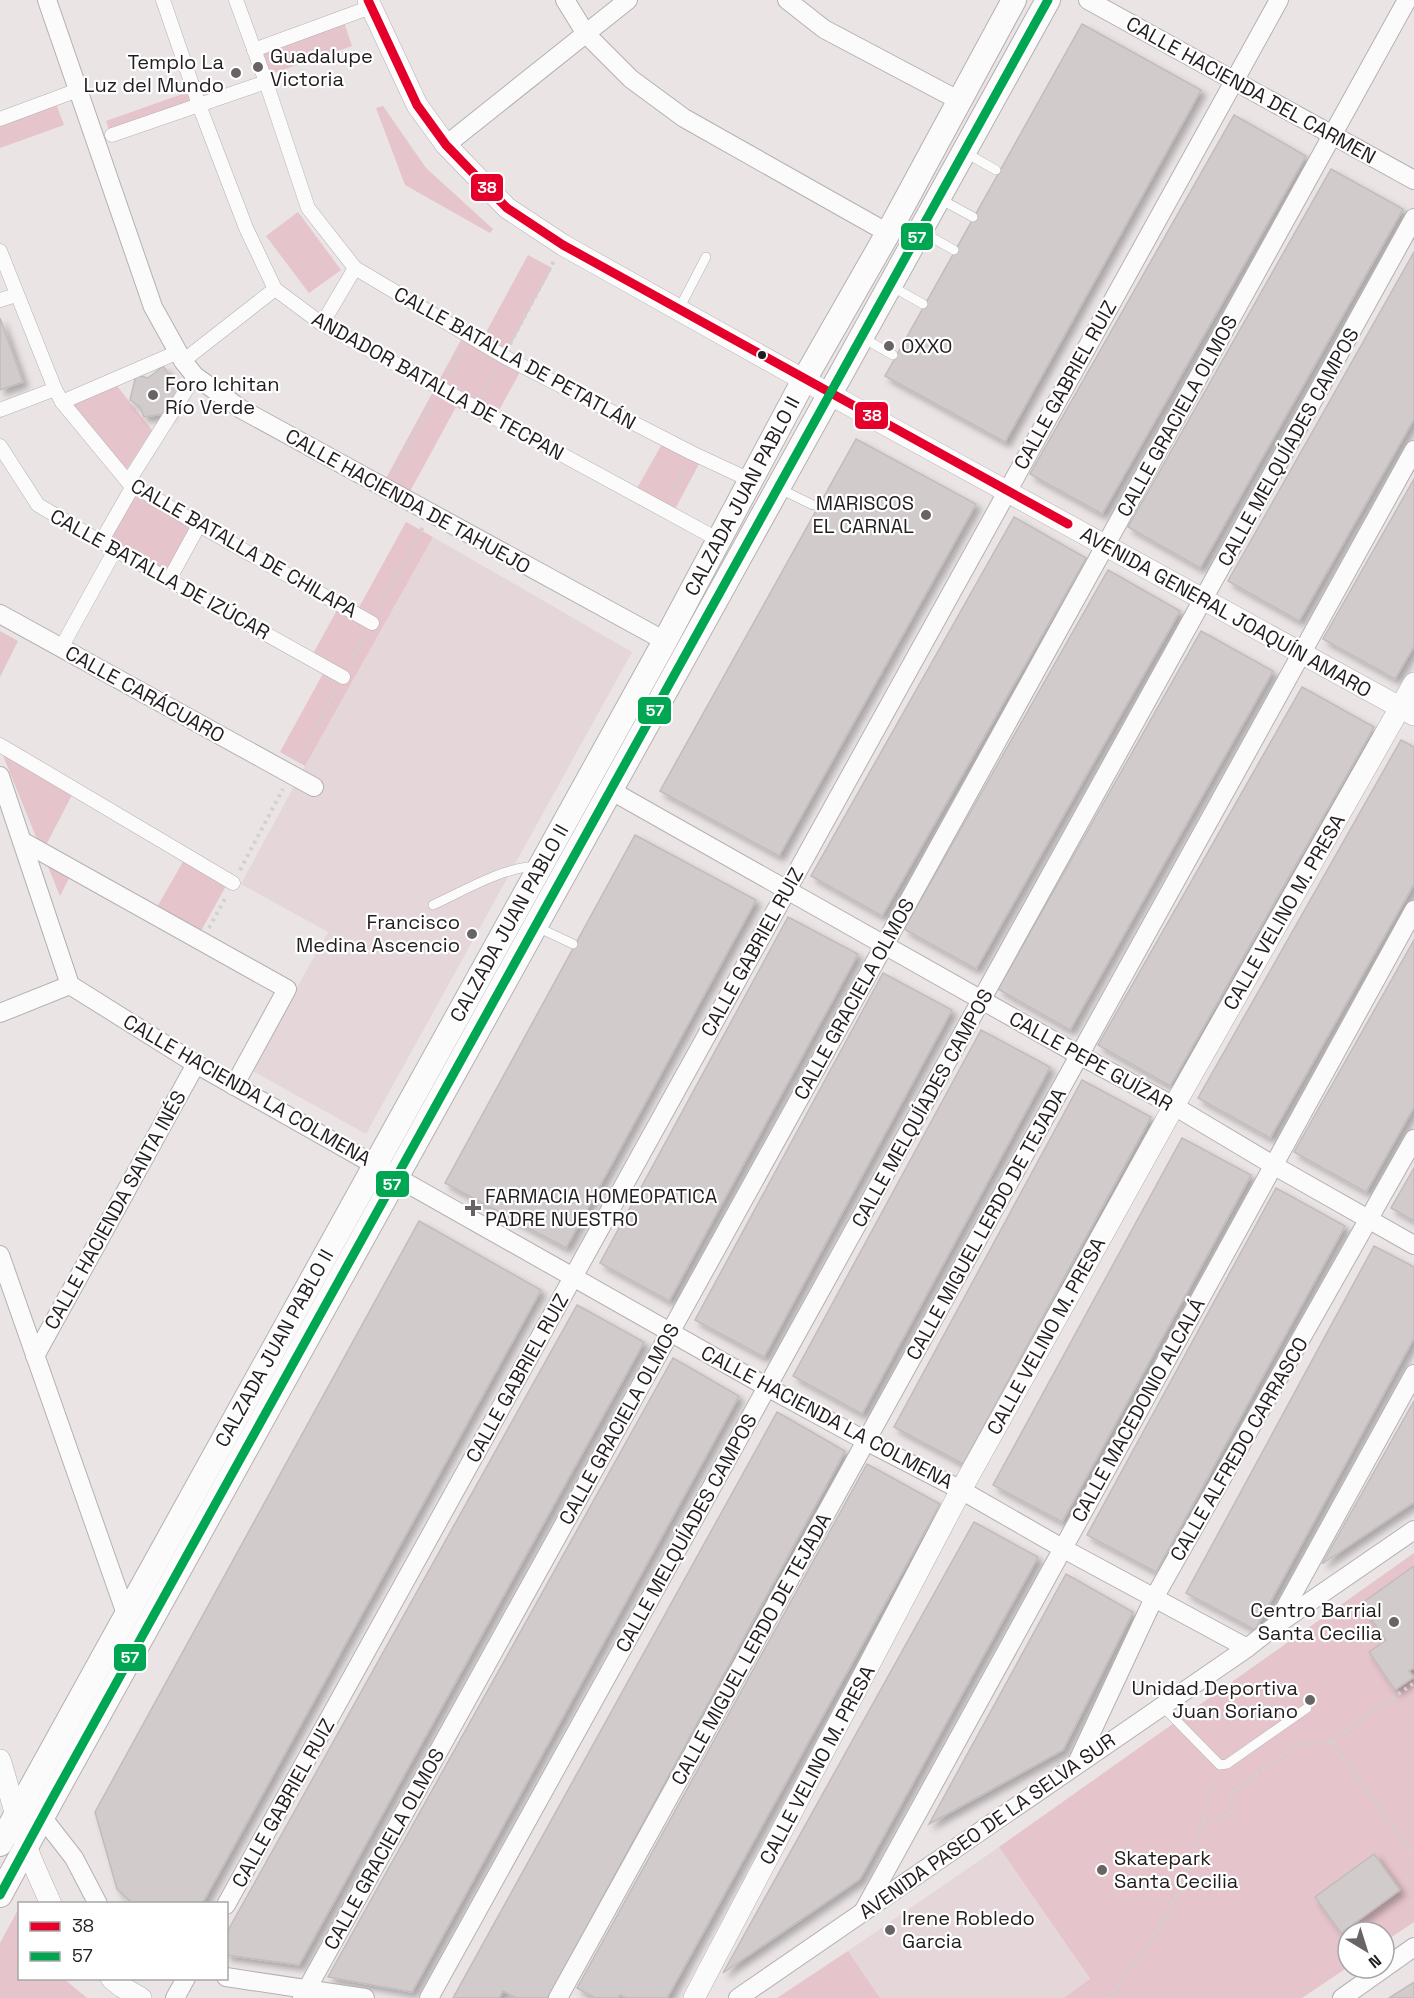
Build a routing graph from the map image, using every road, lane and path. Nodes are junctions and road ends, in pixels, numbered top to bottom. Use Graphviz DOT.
graph roads {
  1 [pos="47,0"];
  2 [pos="164,0"];
  3 [pos="236,0"];
  4 [pos="565,0"];
  5 [pos="628,0"];
  6 [pos="787,0"];
  7 [pos="1014,0"];
  8 [pos="1048,0"];
  9 [pos="1088,0"];
  10 [pos="1279,0"];
  11 [pos="1407,0"];
  12 [pos="370,4"];
  13 [pos="586,34"];
  14 [pos="254,50"];
  15 [pos="1234,81"];
  16 [pos="266,82"];
  17 [pos="78,90"];
  18 [pos="960,101"];
  19 [pos="200,105"];
  20 [pos="0,119"];
  21 [pos="112,135"];
  22 [pos="1332,135"];
  23 [pos="446,145"];
  24 [pos="964,152"];
  25 [pos="996,170"];
  26 [pos="1414,180"];
  27 [pos="938,198"];
  28 [pos="973,217"];
  29 [pos="1414,218"];
  30 [pos="920,230"];
  31 [pos="888,233"];
  32 [pos="563,245"];
  33 [pos="954,250"];
  34 [pos="0,251"];
  35 [pos="706,257"];
  36 [pos="355,268"];
  37 [pos="890,285"];
  38 [pos="275,289"];
  39 [pos="16,295"];
  40 [pos="0,300"];
  41 [pos="923,304"];
  42 [pos="679,309"];
  43 [pos="322,324"];
  44 [pos="861,337"];
  45 [pos="894,355"];
  46 [pos="181,356"];
  47 [pos="503,356"];
  48 [pos="195,376"];
  49 [pos="804,380"];
  50 [pos="55,389"];
  51 [pos="830,394"];
  52 [pos="62,402"];
  53 [pos="475,408"];
  54 [pos="0,410"];
  55 [pos="0,446"];
  56 [pos="1414,450"];
  57 [pos="692,453"];
  58 [pos="750,480"];
  59 [pos="131,484"];
  60 [pos="778,488"];
  61 [pos="1006,490"];
  62 [pos="813,505"];
  63 [pos="663,511"];
  64 [pos="199,525"];
  65 [pos="719,540"];
  66 [pos="101,542"];
  67 [pos="1105,545"];
  68 [pos="115,550"];
  69 [pos="169,580"];
  70 [pos="1204,599"];
  71 [pos="0,614"];
  72 [pos="372,623"];
  73 [pos="665,641"];
  74 [pos="61,648"];
  75 [pos="1302,653"];
  76 [pos="343,677"];
  77 [pos="1414,683"];
  78 [pos="1407,711"];
  79 [pos="0,746"];
  80 [pos="291,775"];
  81 [pos="0,776"];
  82 [pos="314,787"];
  83 [pos="610,790"];
  84 [pos="22,841"];
  85 [pos="540,866"];
  86 [pos="233,883"];
  87 [pos="786,890"];
  88 [pos="433,905"];
  89 [pos="1414,910"];
  90 [pos="535,926"];
  91 [pos="202,942"];
  92 [pos="573,944"];
  93 [pos="884,945"];
  94 [pos="70,985"];
  95 [pos="982,1000"];
  96 [pos="0,1013"];
  97 [pos="1079,1055"];
  98 [pos="196,1064"];
  99 [pos="234,1086"];
  100 [pos="1174,1106"];
  101 [pos="1414,1139"];
  102 [pos="1273,1165"];
  103 [pos="375,1166"];
  104 [pos="396,1178"];
  105 [pos="1370,1220"];
  106 [pos="1414,1245"];
  107 [pos="0,1255"];
  108 [pos="573,1277"];
  109 [pos="670,1332"];
  110 [pos="35,1356"];
  111 [pos="1414,1374"];
  112 [pos="767,1387"];
  113 [pos="866,1441"];
  114 [pos="961,1490"];
  115 [pos="1414,1530"];
  116 [pos="1062,1548"];
  117 [pos="1154,1598"];
  118 [pos="126,1614"];
  119 [pos="1276,1625"];
  120 [pos="1247,1648"];
  121 [pos="1414,1683"];
  122 [pos="1162,1706"];
  123 [pos="1307,1708"];
  124 [pos="1331,1742"];
  125 [pos="0,1760"];
  126 [pos="1077,1764"];
  127 [pos="1220,1765"];
  128 [pos="16,1798"];
  129 [pos="43,1816"];
  130 [pos="1202,1821"];
  131 [pos="0,1844"];
  132 [pos="27,1846"];
  133 [pos="1414,1855"];
  134 [pos="0,1895"];
  135 [pos="50,1902"];
  136 [pos="97,1902"];
  137 [pos="228,1902"];
  138 [pos="863,1912"];
  139 [pos="1414,1947"];
  140 [pos="228,1977"];
  141 [pos="113,1980"];
  142 [pos="185,1980"];
  143 [pos="304,1994"];
  144 [pos="1109,1997"];
  145 [pos="1345,1997"];
  146 [pos="141,1998"];
  147 [pos="175,1998"];
  148 [pos="365,1998"];
  149 [pos="429,1998"];
  150 [pos="558,1998"];
  151 [pos="694,1998"];
  152 [pos="738,1998"];
  1 -- 17 [label="street, CALLE HACIENDA DE TAHUEJO"];
  2 -- 19 [label="street, ANDADOR BATALLA DE TECPAN"];
  3 -- 14 [label="street, CALLE BATALLA DE PETATLÁN"];
  4 -- 13 [label="street"];
  5 -- 13 [label="street"];
  6 -- 18 [label="street"];
  7 -- 18 [label="main road, CALZADA JUAN PABLO II"];
  8 -- 24 [label="main road, CALZADA JUAN PABLO II"];
  9 -- 15 [label="street, CALLE HACIENDA DEL CARMEN"];
  10 -- 15 [label="street, CALLE GABRIEL RUIZ"];
  11 -- 22 [label="street, CALLE GRACIELA OLMOS"];
  12 -- 14 [label="street"];
  12 -- 23 [label="street, AVENIDA GENERAL JOAQUÍN AMARO"];
  13 -- 23 [label="street"];
  13 -- 31 [label="street"];
  14 -- 16 [label="street, CALLE BATALLA DE PETATLÁN"];
  15 -- 22 [label="street, CALLE HACIENDA DEL CARMEN"];
  15 -- 61 [label="street, CALLE GABRIEL RUIZ"];
  16 -- 19 [label="street"];
  16 -- 36 [label="street, CALLE BATALLA DE PETATLÁN"];
  17 -- 20 [label="street"];
  17 -- 46 [label="street, CALLE HACIENDA DE TAHUEJO"];
  18 -- 31 [label="main road, CALZADA JUAN PABLO II"];
  19 -- 21 [label="street"];
  19 -- 38 [label="street, ANDADOR BATALLA DE TECPAN"];
  22 -- 26 [label="street, CALLE HACIENDA DEL CARMEN"];
  22 -- 67 [label="street, CALLE GRACIELA OLMOS"];
  23 -- 32 [label="street, AVENIDA GENERAL JOAQUÍN AMARO"];
  24 -- 25 [label="lane"];
  24 -- 27 [label="main road, CALZADA JUAN PABLO II"];
  27 -- 28 [label="lane"];
  27 -- 30 [label="main road, CALZADA JUAN PABLO II"];
  29 -- 70 [label="street, CALLE MELQUÍADES CAMPOS"];
  30 -- 33 [label="lane"];
  30 -- 37 [label="main road, CALZADA JUAN PABLO II"];
  31 -- 49 [label="main road, CALZADA JUAN PABLO II"];
  32 -- 42 [label="street, AVENIDA GENERAL JOAQUÍN AMARO"];
  32 -- 47 [label="path"];
  34 -- 39 [label="street, CALLE BATALLA DE CHILAPA"];
  35 -- 42 [label="lane"];
  36 -- 43 [label="street"];
  36 -- 47 [label="street, CALLE BATALLA DE PETATLÁN"];
  37 -- 41 [label="lane"];
  37 -- 44 [label="main road, CALZADA JUAN PABLO II"];
  38 -- 43 [label="street, ANDADOR BATALLA DE TECPAN"];
  38 -- 46 [label="street"];
  39 -- 40 [label="street"];
  39 -- 50 [label="street, CALLE BATALLA DE CHILAPA"];
  42 -- 49 [label="street, AVENIDA GENERAL JOAQUÍN AMARO"];
  43 -- 53 [label="street, ANDADOR BATALLA DE TECPAN"];
  44 -- 45 [label="lane"];
  44 -- 51 [label="main road, CALZADA JUAN PABLO II"];
  46 -- 48 [label="street, CALLE HACIENDA DE TAHUEJO"];
  46 -- 52 [label="street"];
  47 -- 53 [label="path"];
  47 -- 57 [label="street, CALLE BATALLA DE PETATLÁN"];
  48 -- 59 [label="street"];
  48 -- 73 [label="street, CALLE HACIENDA DE TAHUEJO"];
  49 -- 51 [label="street, AVENIDA GENERAL JOAQUÍN AMARO"];
  49 -- 58 [label="main road, CALZADA JUAN PABLO II"];
  50 -- 52 [label="street, CALLE BATALLA DE CHILAPA"];
  50 -- 54 [label="street"];
  51 -- 60 [label="main road, CALZADA JUAN PABLO II"];
  51 -- 61 [label="street, AVENIDA GENERAL JOAQUÍN AMARO"];
  52 -- 59 [label="street, CALLE BATALLA DE CHILAPA"];
  53 -- 63 [label="street, ANDADOR BATALLA DE TECPAN"];
  55 -- 66 [label="street, CALLE BATALLA DE IZÚCAR"];
  56 -- 75 [label="street, CALLE MIGUEL LERDO DE TEJADA"];
  57 -- 58 [label="street, CALLE BATALLA DE PETATLÁN"];
  57 -- 63 [label="path"];
  58 -- 65 [label="main road, CALZADA JUAN PABLO II"];
  59 -- 64 [label="street, CALLE BATALLA DE CHILAPA"];
  59 -- 66 [label="street"];
  60 -- 62 [label="lane"];
  60 -- 83 [label="main road, CALZADA JUAN PABLO II"];
  61 -- 67 [label="street, AVENIDA GENERAL JOAQUÍN AMARO"];
  61 -- 87 [label="street, CALLE GABRIEL RUIZ"];
  63 -- 65 [label="street, ANDADOR BATALLA DE TECPAN"];
  64 -- 69 [label="street"];
  64 -- 72 [label="street, CALLE BATALLA DE CHILAPA"];
  65 -- 73 [label="main road, CALZADA JUAN PABLO II"];
  66 -- 68 [label="street, CALLE BATALLA DE IZÚCAR"];
  67 -- 70 [label="street, AVENIDA GENERAL JOAQUÍN AMARO"];
  67 -- 93 [label="street, CALLE GRACIELA OLMOS"];
  68 -- 69 [label="street, CALLE BATALLA DE IZÚCAR"];
  68 -- 74 [label="street"];
  69 -- 76 [label="street, CALLE BATALLA DE IZÚCAR"];
  70 -- 75 [label="street, AVENIDA GENERAL JOAQUÍN AMARO"];
  70 -- 95 [label="street, CALLE MELQUÍADES CAMPOS"];
  71 -- 74 [label="street, CALLE CARÁCUARO"];
  73 -- 85 [label="main road, CALZADA JUAN PABLO II"];
  74 -- 80 [label="street, CALLE CARÁCUARO"];
  75 -- 78 [label="street, AVENIDA GENERAL JOAQUÍN AMARO"];
  75 -- 97 [label="street, CALLE MIGUEL LERDO DE TEJADA"];
  77 -- 78 [label="street, CALLE VELINO M. PRESA"];
  78 -- 100 [label="street, CALLE VELINO M. PRESA"];
  79 -- 86 [label="street"];
  80 -- 82 [label="street, CALLE CARÁCUARO"];
  80 -- 86 [label="path"];
  81 -- 84 [label="street"];
  83 -- 87 [label="street, CALLE PEPE GUÍZAR"];
  83 -- 90 [label="main road, CALZADA JUAN PABLO II"];
  84 -- 91 [label="street"];
  84 -- 94 [label="street"];
  85 -- 88 [label="lane"];
  85 -- 103 [label="main road, CALZADA JUAN PABLO II"];
  86 -- 91 [label="path"];
  87 -- 93 [label="street, CALLE PEPE GUÍZAR"];
  87 -- 108 [label="street, CALLE GABRIEL RUIZ"];
  89 -- 102 [label="street, CALLE MACEDONIO ALCALÁ"];
  90 -- 92 [label="lane"];
  90 -- 104 [label="main road, CALZADA JUAN PABLO II"];
  91 -- 99 [label="street"];
  93 -- 95 [label="street, CALLE PEPE GUÍZAR"];
  93 -- 109 [label="street, CALLE GRACIELA OLMOS"];
  94 -- 96 [label="street"];
  94 -- 98 [label="street, CALLE HACIENDA LA COLMENA"];
  95 -- 97 [label="street, CALLE PEPE GUÍZAR"];
  95 -- 112 [label="street, CALLE MELQUÍADES CAMPOS"];
  97 -- 100 [label="street, CALLE PEPE GUÍZAR"];
  97 -- 113 [label="street, CALLE MIGUEL LERDO DE TEJADA"];
  98 -- 99 [label="street, CALLE HACIENDA LA COLMENA"];
  98 -- 110 [label="street, CALLE HACIENDA SANTA INÉS"];
  99 -- 103 [label="street, CALLE HACIENDA LA COLMENA"];
  100 -- 102 [label="street, CALLE PEPE GUÍZAR"];
  100 -- 114 [label="street, CALLE VELINO M. PRESA"];
  101 -- 105 [label="street, CALLE ALFREDO CARRASCO"];
  102 -- 105 [label="street, CALLE PEPE GUÍZAR"];
  102 -- 116 [label="street, CALLE MACEDONIO ALCALÁ"];
  103 -- 104 [label="street, CALLE HACIENDA LA COLMENA"];
  103 -- 118 [label="main road, CALZADA JUAN PABLO II"];
  104 -- 108 [label="street, CALLE HACIENDA LA COLMENA"];
  104 -- 129 [label="main road, CALZADA JUAN PABLO II"];
  105 -- 106 [label="street, CALLE PEPE GUÍZAR"];
  105 -- 117 [label="street, CALLE ALFREDO CARRASCO"];
  107 -- 110 [label="street"];
  108 -- 109 [label="street, CALLE HACIENDA LA COLMENA"];
  108 -- 137 [label="street, CALLE GABRIEL RUIZ"];
  109 -- 112 [label="street, CALLE HACIENDA LA COLMENA"];
  109 -- 143 [label="street, CALLE GRACIELA OLMOS"];
  110 -- 118 [label="street"];
  111 -- 119 [label="street"];
  112 -- 113 [label="street, CALLE HACIENDA LA COLMENA"];
  112 -- 149 [label="street, CALLE MELQUÍADES CAMPOS"];
  113 -- 114 [label="street, CALLE HACIENDA LA COLMENA"];
  113 -- 150 [label="street, CALLE MIGUEL LERDO DE TEJADA"];
  114 -- 116 [label="street, CALLE HACIENDA LA COLMENA"];
  114 -- 151 [label="street, CALLE VELINO M. PRESA"];
  115 -- 119 [label="street, AVENIDA PASEO DE LA SELVA SUR"];
  116 -- 117 [label="street, CALLE HACIENDA LA COLMENA"];
  116 -- 138 [label="street, CALLE MACEDONIO ALCALÁ"];
  117 -- 120 [label="street, CALLE HACIENDA LA COLMENA"];
  117 -- 126 [label="street, CALLE ALFREDO CARRASCO"];
  118 -- 128 [label="main road, CALZADA JUAN PABLO II"];
  119 -- 120 [label="street, AVENIDA PASEO DE LA SELVA SUR"];
  120 -- 122 [label="street, AVENIDA PASEO DE LA SELVA SUR"];
  121 -- 124 [label="path"];
  122 -- 126 [label="street, AVENIDA PASEO DE LA SELVA SUR"];
  122 -- 127 [label="lane"];
  123 -- 127 [label="lane"];
  124 -- 130 [label="path"];
  124 -- 133 [label="path"];
  125 -- 128 [label="street"];
  126 -- 138 [label="street, AVENIDA PASEO DE LA SELVA SUR"];
  127 -- 130 [label="path"];
  128 -- 129 [label="street"];
  128 -- 131 [label="main road, CALZADA JUAN PABLO II"];
  128 -- 132 [label="street"];
  129 -- 132 [label="main road, CALZADA JUAN PABLO II"];
  129 -- 136 [label="street"];
  130 -- 144 [label="path"];
  132 -- 134 [label="main road, CALZADA JUAN PABLO II"];
  132 -- 135 [label="street"];
  138 -- 152 [label="street, AVENIDA PASEO DE LA SELVA SUR"];
  139 -- 145 [label="street"];
  140 -- 143 [label="street"];
  141 -- 146 [label="street"];
  142 -- 147 [label="street"];
  143 -- 148 [label="street"];
}
